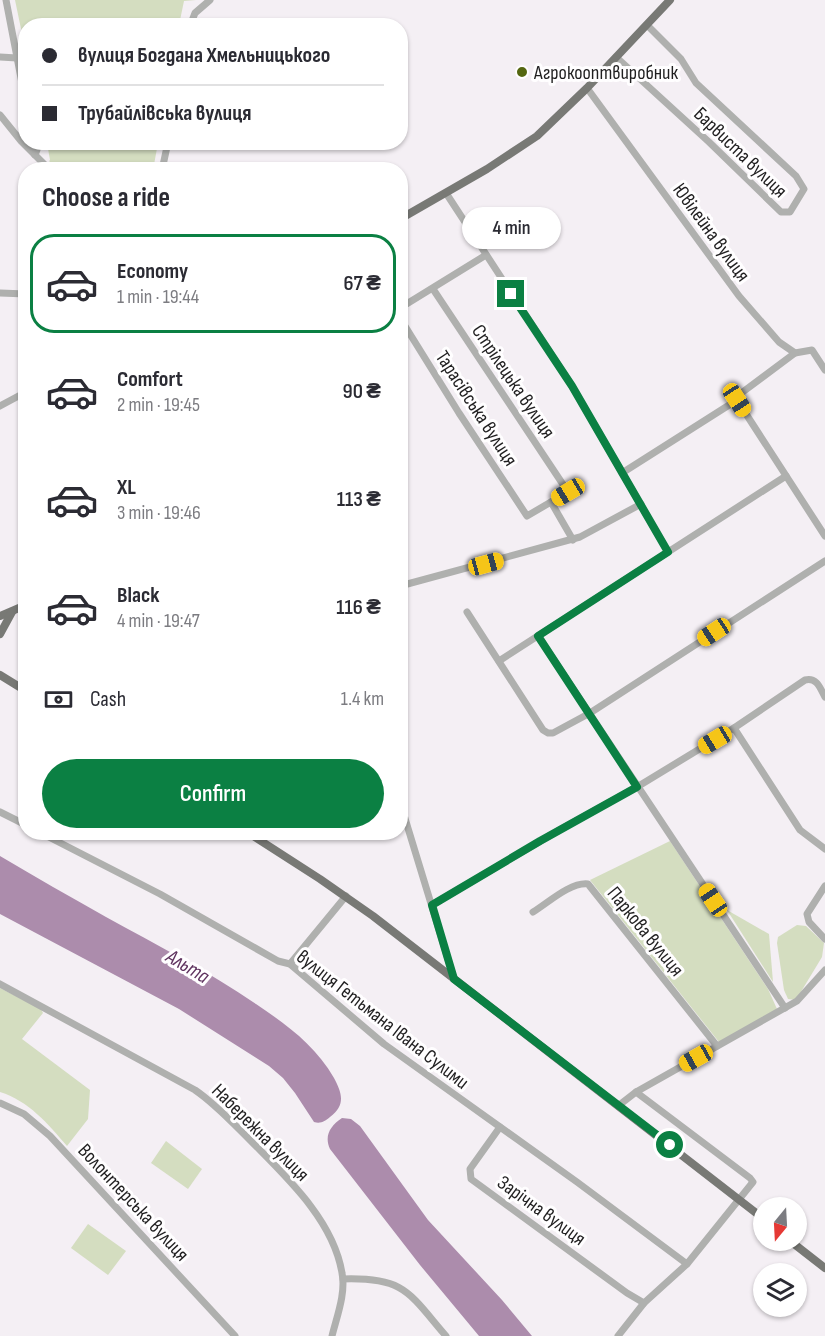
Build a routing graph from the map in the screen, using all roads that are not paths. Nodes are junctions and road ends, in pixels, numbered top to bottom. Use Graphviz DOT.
graph roads {
  1 [pos="6,0"];
  2 [pos="210,0"];
  3 [pos="670,0"];
  4 [pos="193,18"];
  5 [pos="647,25"];
  6 [pos="0,57"];
  7 [pos="616,57"];
  8 [pos="17,58"];
  9 [pos="18,63"];
  10 [pos="588,88"];
  11 [pos="0,115"];
  12 [pos="18,136"];
  13 [pos="31,150"];
  14 [pos="37,150"];
  15 [pos="35,155"];
  16 [pos="42,162"];
  17 [pos="446,193"];
  18 [pos="408,214"];
  19 [pos="486,255"];
  20 [pos="433,289"];
  21 [pos="0,294"];
  22 [pos="18,294"];
  23 [pos="408,303"];
  24 [pos="408,331"];
  25 [pos="795,353"];
  26 [pos="825,370"];
  27 [pos="18,397"];
  28 [pos="737,400"];
  29 [pos="0,405"];
  30 [pos="622,473"];
  31 [pos="786,476"];
  32 [pos="551,502"];
  33 [pos="641,504"];
  34 [pos="825,536"];
  35 [pos="573,540"];
  36 [pos="668,552"];
  37 [pos="825,561"];
  38 [pos="408,584"];
  39 [pos="18,609"];
  40 [pos="12,612"];
  41 [pos="467,612"];
  42 [pos="0,616"];
  43 [pos="0,634"];
  44 [pos="538,636"];
  45 [pos="499,661"];
  46 [pos="0,675"];
  47 [pos="18,686"];
  48 [pos="825,697"];
  49 [pos="590,713"];
  50 [pos="734,728"];
  51 [pos="637,787"];
  52 [pos="0,812"];
  53 [pos="18,821"];
  54 [pos="408,828"];
  55 [pos="55,840"];
  56 [pos="259,840"];
  57 [pos="825,849"];
  58 [pos="825,886"];
  59 [pos="346,896"];
  60 [pos="432,905"];
  61 [pos="534,912"];
  62 [pos="825,939"];
  63 [pos="290,964"];
  64 [pos="825,970"];
  65 [pos="454,979"];
  66 [pos="0,984"];
  67 [pos="785,1008"];
  68 [pos="717,1046"];
  69 [pos="636,1092"];
  70 [pos="0,1103"];
  71 [pos="618,1106"];
  72 [pos="500,1127"];
  73 [pos="739,1198"];
  74 [pos="753,1210"];
  75 [pos="803,1251"];
  76 [pos="687,1264"];
  77 [pos="825,1268"];
  78 [pos="343,1279"];
  79 [pos="644,1303"];
  80 [pos="235,1336"];
  81 [pos="332,1336"];
  82 [pos="446,1336"];
  83 [pos="618,1336"];
  1 -- 8 [label="street"];
  2 -- 4 [label="street"];
  3 -- 5 [label="main road"];
  5 -- 7 [label="main road"];
  5 -- 7 [label="street, Барвиста вулиця"];
  6 -- 8 [label="street"];
  7 -- 10 [label="main road"];
  8 -- 9 [label="street"];
  10 -- 17 [label="main road"];
  10 -- 25 [label="street, Ювілейна вулиця"];
  11 -- 12 [label="street"];
  13 -- 15 [label="street"];
  14 -- 15 [label="street"];
  15 -- 16 [label="street"];
  17 -- 18 [label="main road"];
  17 -- 19 [label="street"];
  19 -- 20 [label="street"];
  19 -- 30 [label="street"];
  20 -- 23 [label="street"];
  20 -- 32 [label="street, Стрілецька вулиця"];
  21 -- 22 [label="street"];
  24 -- 32 [label="street, Тарасівська вулиця"];
  25 -- 26 [label="street, Ювілейна вулиця"];
  25 -- 28 [label="street"];
  27 -- 29 [label="street"];
  28 -- 30 [label="street"];
  28 -- 31 [label="street"];
  30 -- 33 [label="street"];
  31 -- 34 [label="street"];
  31 -- 36 [label="street"];
  32 -- 35 [label="street"];
  33 -- 35 [label="street"];
  33 -- 36 [label="street"];
  35 -- 38 [label="street"];
  36 -- 44 [label="street"];
  37 -- 49 [label="street"];
  39 -- 40 [label="main road"];
  40 -- 42 [label="main road"];
  40 -- 43 [label="main road"];
  41 -- 45 [label="street"];
  44 -- 45 [label="street"];
  44 -- 49 [label="street"];
  45 -- 49 [label="street"];
  46 -- 47 [label="main road"];
  48 -- 50 [label="street"];
  49 -- 51 [label="street"];
  50 -- 51 [label="street"];
  50 -- 57 [label="street"];
  51 -- 60 [label="street"];
  51 -- 67 [label="street"];
  52 -- 53 [label="street"];
  54 -- 60 [label="street"];
  55 -- 63 [label="street, вулиця Гетьмана Івана Сулими"];
  56 -- 59 [label="main road"];
  58 -- 62 [label="street"];
  59 -- 63 [label="street"];
  59 -- 65 [label="main road"];
  60 -- 65 [label="street"];
  61 -- 68 [label="street, Паркова вулиця"];
  63 -- 72 [label="street, вулиця Гетьмана Івана Сулими"];
  64 -- 67 [label="street"];
  65 -- 71 [label="main road"];
  66 -- 78 [label="street, Набережна вулиця"];
  67 -- 68 [label="street"];
  68 -- 69 [label="street"];
  69 -- 71 [label="street"];
  69 -- 73 [label="street"];
  70 -- 80 [label="street, Волонтерська вулиця"];
  71 -- 73 [label="main road"];
  72 -- 76 [label="street, вулиця Гетьмана Івана Сулими"];
  72 -- 79 [label="street, Зарічна вулиця"];
  73 -- 74 [label="main road"];
  73 -- 76 [label="street"];
  75 -- 77 [label="main road"];
  76 -- 79 [label="street"];
  78 -- 81 [label="street, Набережна вулиця"];
  78 -- 82 [label="street"];
  79 -- 83 [label="street"];
}
